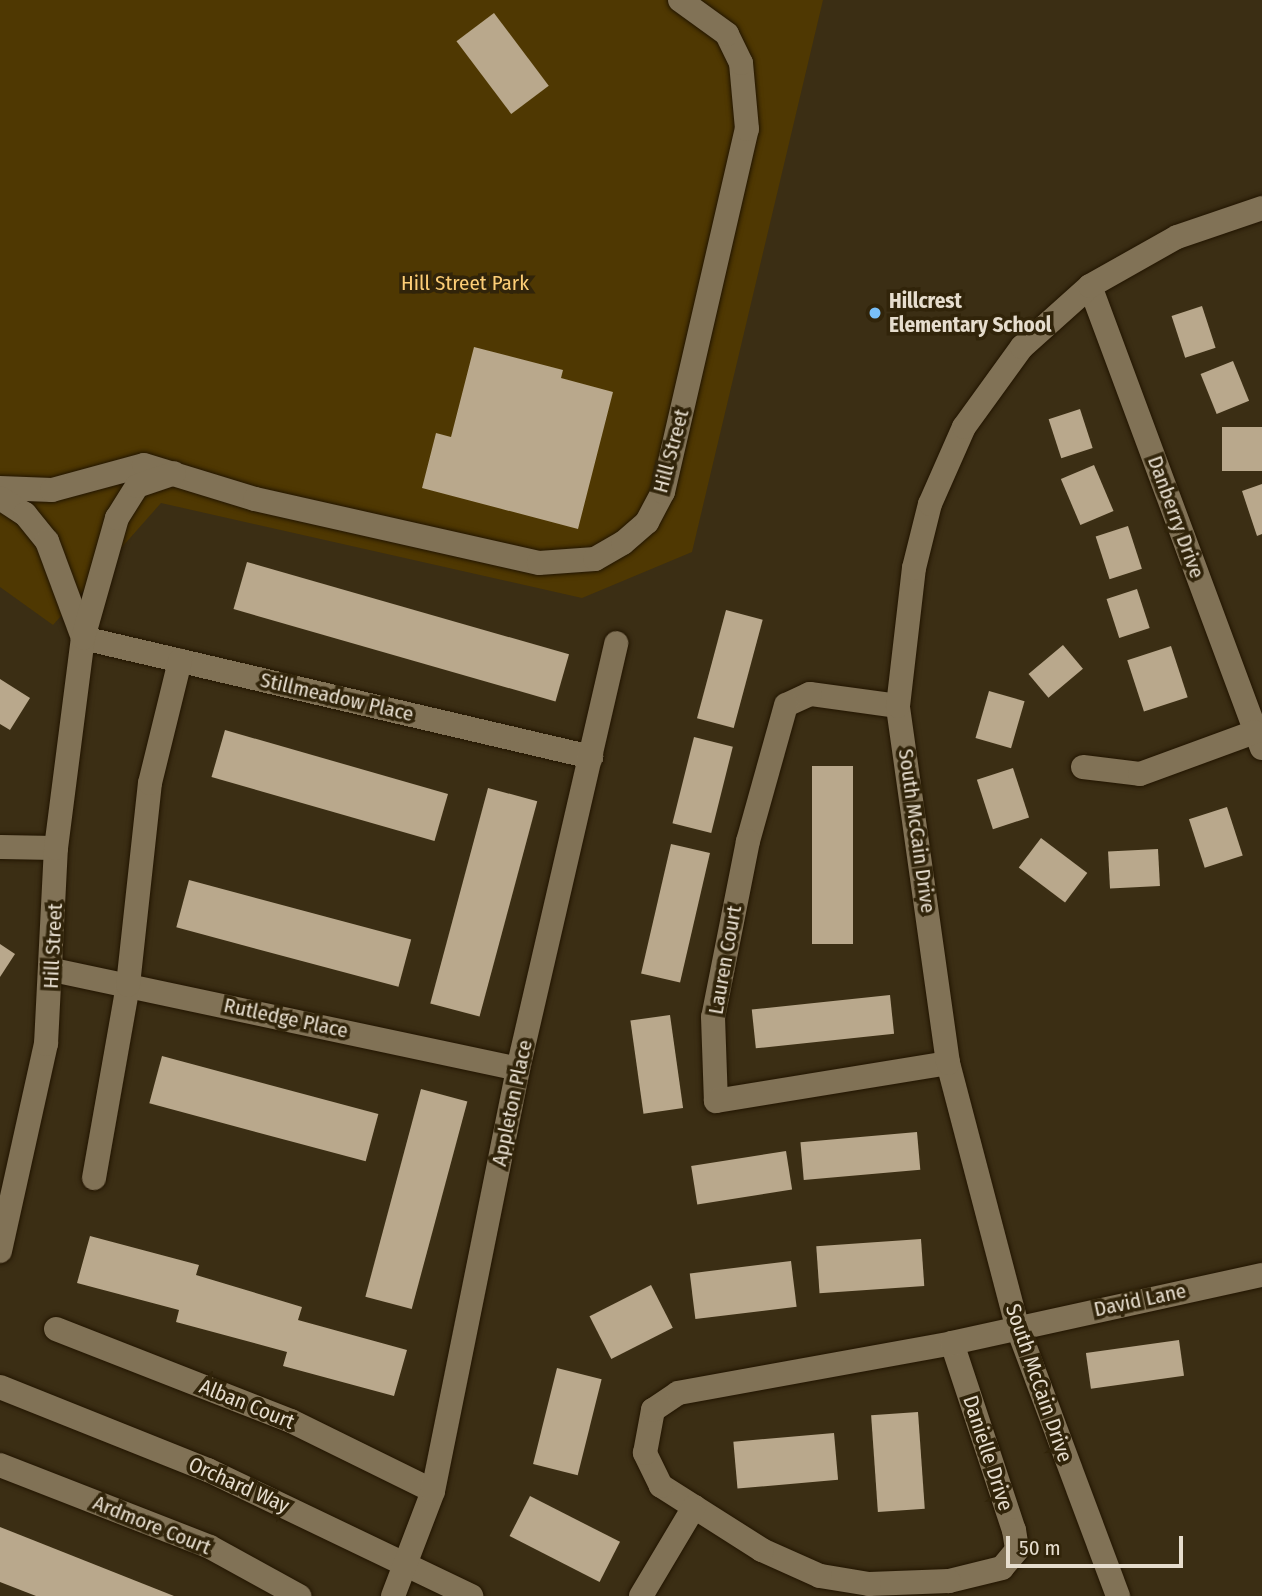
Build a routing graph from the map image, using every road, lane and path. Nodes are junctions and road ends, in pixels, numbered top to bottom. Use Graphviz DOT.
graph roads {
  1 [pos="680,0"];
  2 [pos="1262,208"];
  3 [pos="1090,286"];
  4 [pos="174,473"];
  5 [pos="0,488"];
  6 [pos="0,498"];
  7 [pos="83,638"];
  8 [pos="616,643"];
  9 [pos="180,661"];
  10 [pos="898,706"];
  11 [pos="1259,740"];
  12 [pos="591,757"];
  13 [pos="1083,767"];
  14 [pos="0,847"];
  15 [pos="56,848"];
  16 [pos="53,970"];
  17 [pos="128,985"];
  18 [pos="948,1063"];
  19 [pos="518,1069"];
  20 [pos="94,1178"];
  21 [pos="9,1189"];
  22 [pos="0,1251"];
  23 [pos="1262,1275"];
  24 [pos="1017,1326"];
  25 [pos="56,1329"];
  26 [pos="952,1343"];
  27 [pos="0,1388"];
  28 [pos="0,1465"];
  29 [pos="433,1491"];
  30 [pos="694,1507"];
  31 [pos="409,1563"];
  32 [pos="299,1596"];
  33 [pos="393,1596"];
  34 [pos="471,1596"];
  35 [pos="641,1596"];
  36 [pos="1118,1596"];
  1 -- 4 [label="street, Hill Street"];
  2 -- 3 [label="street, South McCain Drive"];
  3 -- 10 [label="street, South McCain Drive"];
  3 -- 11 [label="street, Danberry Drive"];
  4 -- 5 [label="street, Hill Street"];
  4 -- 7 [label="street, Hill Street"];
  6 -- 7 [label="street, Hill Street"];
  7 -- 9 [label="street, Stillmeadow Place"];
  7 -- 15 [label="street, Hill Street"];
  8 -- 12 [label="street, Appleton Place"];
  9 -- 12 [label="street, Stillmeadow Place"];
  9 -- 17 [label="street"];
  10 -- 18 [label="street, South McCain Drive"];
  10 -- 18 [label="street, Lauren Court"];
  11 -- 13 [label="street"];
  12 -- 19 [label="street, Appleton Place"];
  14 -- 15 [label="street"];
  15 -- 16 [label="street, Hill Street"];
  16 -- 17 [label="street, Rutledge Place"];
  16 -- 21 [label="street, Hill Street"];
  17 -- 19 [label="street, Rutledge Place"];
  17 -- 20 [label="street"];
  18 -- 24 [label="street, South McCain Drive"];
  19 -- 29 [label="street, Appleton Place"];
  21 -- 22 [label="street, Hill Street"];
  23 -- 24 [label="street, David Lane"];
  24 -- 26 [label="street, Danielle Drive"];
  24 -- 36 [label="street, South McCain Drive"];
  25 -- 29 [label="street, Alban Court"];
  26 -- 30 [label="street, Danielle Drive"];
  26 -- 30 [label="street, Danielle Drive"];
  27 -- 31 [label="street, Orchard Way"];
  28 -- 32 [label="street, Ardmore Court"];
  29 -- 31 [label="street, Appleton Place"];
  30 -- 35 [label="street"];
  31 -- 33 [label="street"];
  31 -- 34 [label="street, Orchard Way"];
}
